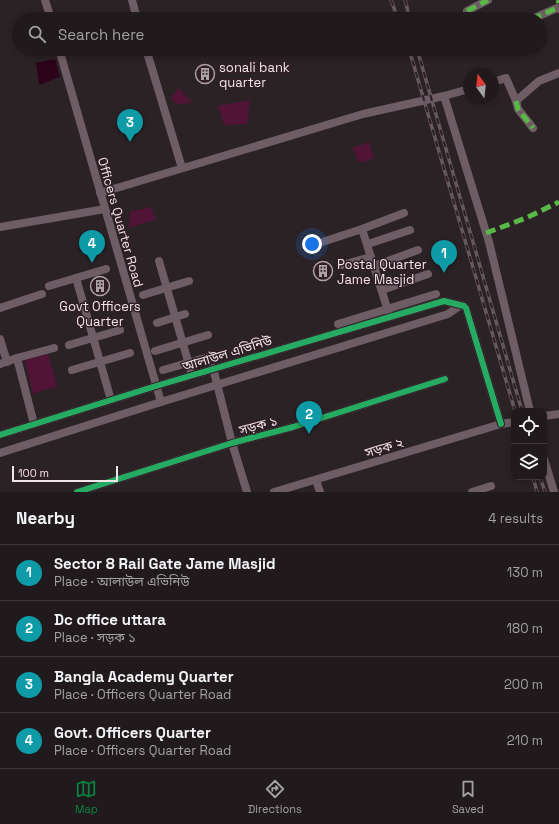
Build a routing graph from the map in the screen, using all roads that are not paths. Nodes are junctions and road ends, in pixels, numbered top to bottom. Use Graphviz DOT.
graph roads {
  1 [pos="45,0"];
  2 [pos="132,0"];
  3 [pos="488,0"];
  4 [pos="558,0"];
  5 [pos="559,3"];
  6 [pos="559,9"];
  7 [pos="467,11"];
  8 [pos="49,12"];
  9 [pos="135,12"];
  10 [pos="547,12"];
  11 [pos="61,56"];
  12 [pos="148,56"];
  13 [pos="559,73"];
  14 [pos="499,80"];
  15 [pos="463,91"];
  16 [pos="444,96"];
  17 [pos="516,101"];
  18 [pos="533,128"];
  19 [pos="182,168"];
  20 [pos="100,193"];
  21 [pos="105,209"];
  22 [pos="404,214"];
  23 [pos="0,226"];
  24 [pos="362,229"];
  25 [pos="410,230"];
  26 [pos="368,244"];
  27 [pos="307,246"];
  28 [pos="418,250"];
  29 [pos="371,256"];
  30 [pos="159,261"];
  31 [pos="342,265"];
  32 [pos="374,266"];
  33 [pos="106,269"];
  34 [pos="428,274"];
  35 [pos="76,278"];
  36 [pos="189,281"];
  37 [pos="49,286"];
  38 [pos="167,288"];
  39 [pos="382,290"];
  40 [pos="42,294"];
  41 [pos="436,294"];
  42 [pos="143,295"];
  43 [pos="461,305"];
  44 [pos="0,308"];
  45 [pos="388,313"];
  46 [pos="184,314"];
  47 [pos="176,317"];
  48 [pos="157,323"];
  49 [pos="338,324"];
  50 [pos="120,330"];
  51 [pos="208,335"];
  52 [pos="94,338"];
  53 [pos="0,339"];
  54 [pos="183,343"];
  55 [pos="69,345"];
  56 [pos="54,348"];
  57 [pos="155,351"];
  58 [pos="130,353"];
  59 [pos="212,356"];
  60 [pos="17,358"];
  61 [pos="100,362"];
  62 [pos="4,363"];
  63 [pos="189,363"];
  64 [pos="213,368"];
  65 [pos="72,370"];
  66 [pos="163,370"];
  67 [pos="192,375"];
  68 [pos="444,379"];
  69 [pos="217,385"];
  70 [pos="156,386"];
  71 [pos="111,400"];
  72 [pos="161,402"];
  73 [pos="529,408"];
  74 [pos="559,414"];
  75 [pos="547,416"];
  76 [pos="511,422"];
  77 [pos="34,424"];
  78 [pos="501,424"];
  79 [pos="0,435"];
  80 [pos="232,443"];
  81 [pos="0,453"];
  82 [pos="547,469"];
  83 [pos="316,480"];
  84 [pos="491,486"];
  85 [pos="77,492"];
  86 [pos="247,492"];
  87 [pos="274,492"];
  88 [pos="320,492"];
  89 [pos="472,492"];
  90 [pos="554,492"];
  1 -- 8 [label="street"];
  2 -- 9 [label="street"];
  3 -- 7 [label="street"];
  4 -- 5 [label="street"];
  6 -- 10 [label="street"];
  11 -- 20 [label="street, Officers Quarter Road"];
  12 -- 19 [label="street"];
  13 -- 17 [label="street"];
  14 -- 17 [label="street"];
  15 -- 16 [label="street"];
  16 -- 19 [label="street"];
  16 -- 73 [label="street"];
  17 -- 18 [label="street"];
  19 -- 20 [label="street"];
  20 -- 21 [label="street, Officers Quarter Road"];
  21 -- 23 [label="street"];
  21 -- 70 [label="street, Officers Quarter Road"];
  22 -- 24 [label="street"];
  24 -- 26 [label="street"];
  24 -- 27 [label="street"];
  25 -- 26 [label="street"];
  26 -- 29 [label="street"];
  28 -- 32 [label="street"];
  29 -- 31 [label="street"];
  29 -- 32 [label="street"];
  30 -- 38 [label="street"];
  32 -- 39 [label="street"];
  33 -- 35 [label="street"];
  34 -- 39 [label="street"];
  35 -- 37 [label="street"];
  35 -- 52 [label="street"];
  36 -- 38 [label="street"];
  38 -- 42 [label="street"];
  38 -- 47 [label="street"];
  39 -- 45 [label="street"];
  40 -- 44 [label="street"];
  41 -- 45 [label="street"];
  43 -- 45 [label="street, আলাউল এভিনিউ"];
  43 -- 69 [label="street"];
  43 -- 78 [label="street"];
  45 -- 49 [label="street"];
  45 -- 64 [label="street, আলাউল এভিনিউ"];
  46 -- 47 [label="street"];
  47 -- 48 [label="street"];
  47 -- 54 [label="street"];
  50 -- 52 [label="street"];
  51 -- 54 [label="street"];
  52 -- 55 [label="street"];
  52 -- 61 [label="street"];
  53 -- 62 [label="street"];
  54 -- 57 [label="street"];
  54 -- 63 [label="street"];
  56 -- 60 [label="street"];
  58 -- 61 [label="street"];
  59 -- 63 [label="street"];
  60 -- 62 [label="street"];
  60 -- 77 [label="street"];
  61 -- 65 [label="street"];
  61 -- 71 [label="street"];
  63 -- 66 [label="street"];
  63 -- 67 [label="street"];
  64 -- 67 [label="street, আলাউল এভিনিউ"];
  64 -- 69 [label="street"];
  67 -- 70 [label="street, আলাউল এভিনিউ"];
  68 -- 80 [label="street, সড়ক ১"];
  69 -- 72 [label="street"];
  69 -- 80 [label="street"];
  70 -- 71 [label="street, আলাউল এভিনিউ"];
  70 -- 72 [label="street, Officers Quarter Road"];
  71 -- 77 [label="street, আলাউল এভিনিউ"];
  72 -- 81 [label="street"];
  74 -- 75 [label="street"];
  76 -- 78 [label="street, সড়ক ২"];
  77 -- 79 [label="street, আলাউল এভিনিউ"];
  78 -- 83 [label="street, সড়ক ২"];
  80 -- 85 [label="street, সড়ক ১"];
  80 -- 86 [label="street"];
  82 -- 90 [label="street"];
  83 -- 87 [label="street, সড়ক ২"];
  83 -- 88 [label="street"];
  84 -- 89 [label="street"];
}
